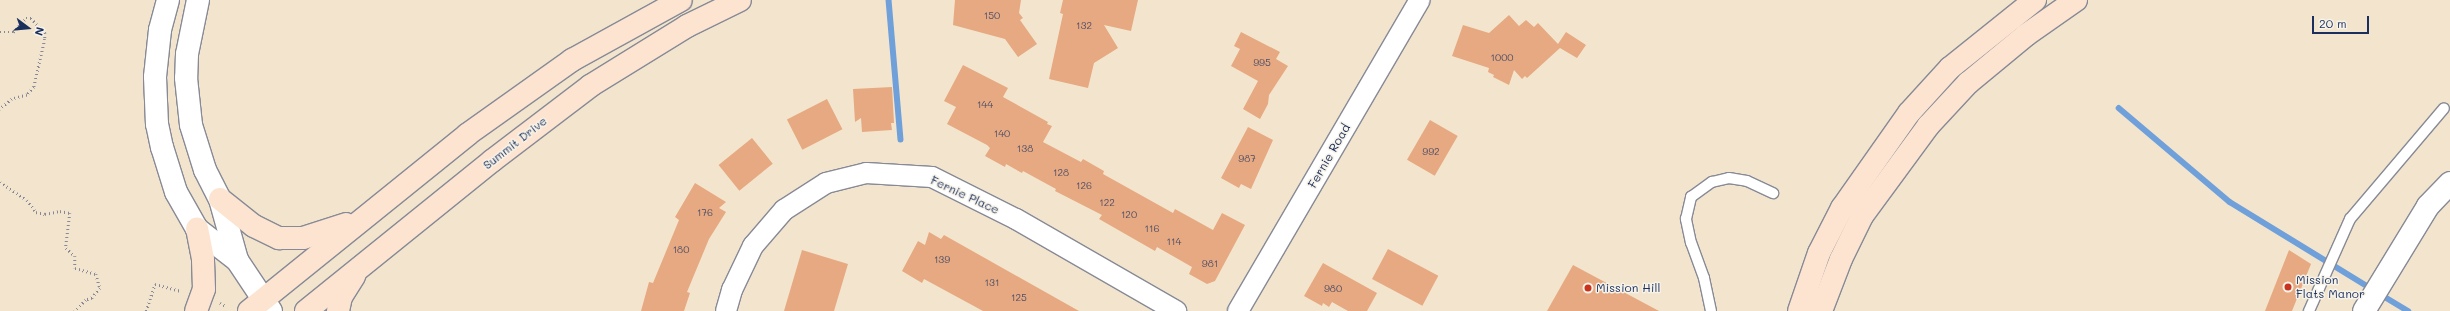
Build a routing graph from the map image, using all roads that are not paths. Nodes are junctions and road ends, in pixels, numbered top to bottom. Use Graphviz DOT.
graph roads {
  1 [pos="168,0"];
  2 [pos="198,0"];
  3 [pos="681,0"];
  4 [pos="740,0"];
  5 [pos="1420,0"];
  6 [pos="2035,0"];
  7 [pos="2076,0"];
  8 [pos="2444,108"];
  9 [pos="2450,183"];
  10 [pos="1773,193"];
  11 [pos="220,199"];
  12 [pos="361,218"];
  13 [pos="197,229"];
  14 [pos="237,260"];
  15 [pos="358,268"];
  16 [pos="262,307"];
  17 [pos="196,311"];
  18 [pos="306,311"];
  19 [pos="338,311"];
  20 [pos="726,311"];
  21 [pos="1176,311"];
  22 [pos="1238,311"];
  23 [pos="1711,311"];
  24 [pos="1799,311"];
  25 [pos="1821,311"];
  26 [pos="2309,311"];
  27 [pos="2364,311"];
  1 -- 13 [label="street"];
  2 -- 11 [label="street"];
  3 -- 12 [label="main road"];
  4 -- 15 [label="main road, Summit Drive"];
  5 -- 22 [label="street, Fernie Road"];
  6 -- 24 [label="main road"];
  7 -- 25 [label="main road"];
  8 -- 26 [label="lane"];
  9 -- 27 [label="street"];
  10 -- 23 [label="lane"];
  11 -- 12 [label="main road"];
  11 -- 14 [label="street"];
  12 -- 16 [label="main road"];
  13 -- 14 [label="street"];
  13 -- 17 [label="main road"];
  14 -- 16 [label="street"];
  15 -- 18 [label="main road, Summit Drive"];
  15 -- 19 [label="main road"];
  20 -- 21 [label="street, Fernie Place"];
}
